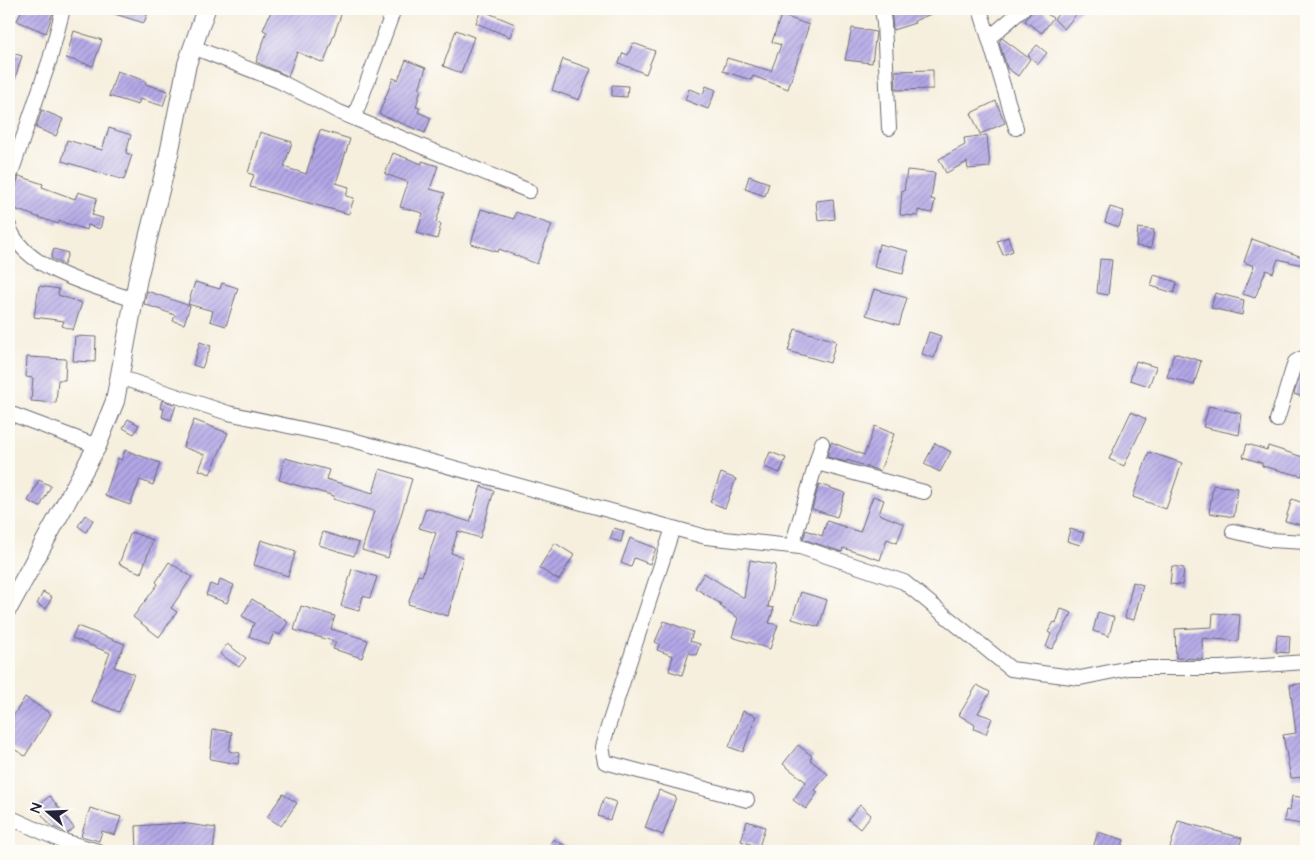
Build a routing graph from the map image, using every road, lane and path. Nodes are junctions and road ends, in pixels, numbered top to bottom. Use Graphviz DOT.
graph roads {
  1 [pos="63,9"];
  2 [pos="206,9"];
  3 [pos="394,9"];
  4 [pos="882,9"];
  5 [pos="980,9"];
  6 [pos="1023,9"];
  7 [pos="989,38"];
  8 [pos="193,47"];
  9 [pos="354,118"];
  10 [pos="889,128"];
  11 [pos="1016,128"];
  12 [pos="9,179"];
  13 [pos="529,191"];
  14 [pos="9,226"];
  15 [pos="134,300"];
  16 [pos="1306,358"];
  17 [pos="120,377"];
  18 [pos="9,413"];
  19 [pos="1277,420"];
  20 [pos="822,443"];
  21 [pos="97,446"];
  22 [pos="817,463"];
  23 [pos="924,492"];
  24 [pos="673,528"];
  25 [pos="1232,531"];
  26 [pos="1306,542"];
  27 [pos="792,546"];
  28 [pos="9,607"];
  29 [pos="1306,662"];
  30 [pos="747,800"];
  31 [pos="9,817"];
  32 [pos="98,851"];
  1 -- 12 [label="street"];
  2 -- 8 [label="street"];
  3 -- 9 [label="street"];
  4 -- 10 [label="street"];
  5 -- 7 [label="street"];
  6 -- 7 [label="street"];
  7 -- 11 [label="street"];
  8 -- 9 [label="street"];
  8 -- 15 [label="street"];
  9 -- 13 [label="street"];
  14 -- 15 [label="street"];
  15 -- 17 [label="street"];
  16 -- 19 [label="street"];
  17 -- 21 [label="street"];
  17 -- 24 [label="street"];
  18 -- 21 [label="street"];
  20 -- 22 [label="street"];
  21 -- 28 [label="street"];
  22 -- 23 [label="street"];
  22 -- 27 [label="street"];
  24 -- 27 [label="street"];
  24 -- 30 [label="street"];
  25 -- 26 [label="street"];
  27 -- 29 [label="street"];
  31 -- 32 [label="street"];
}
